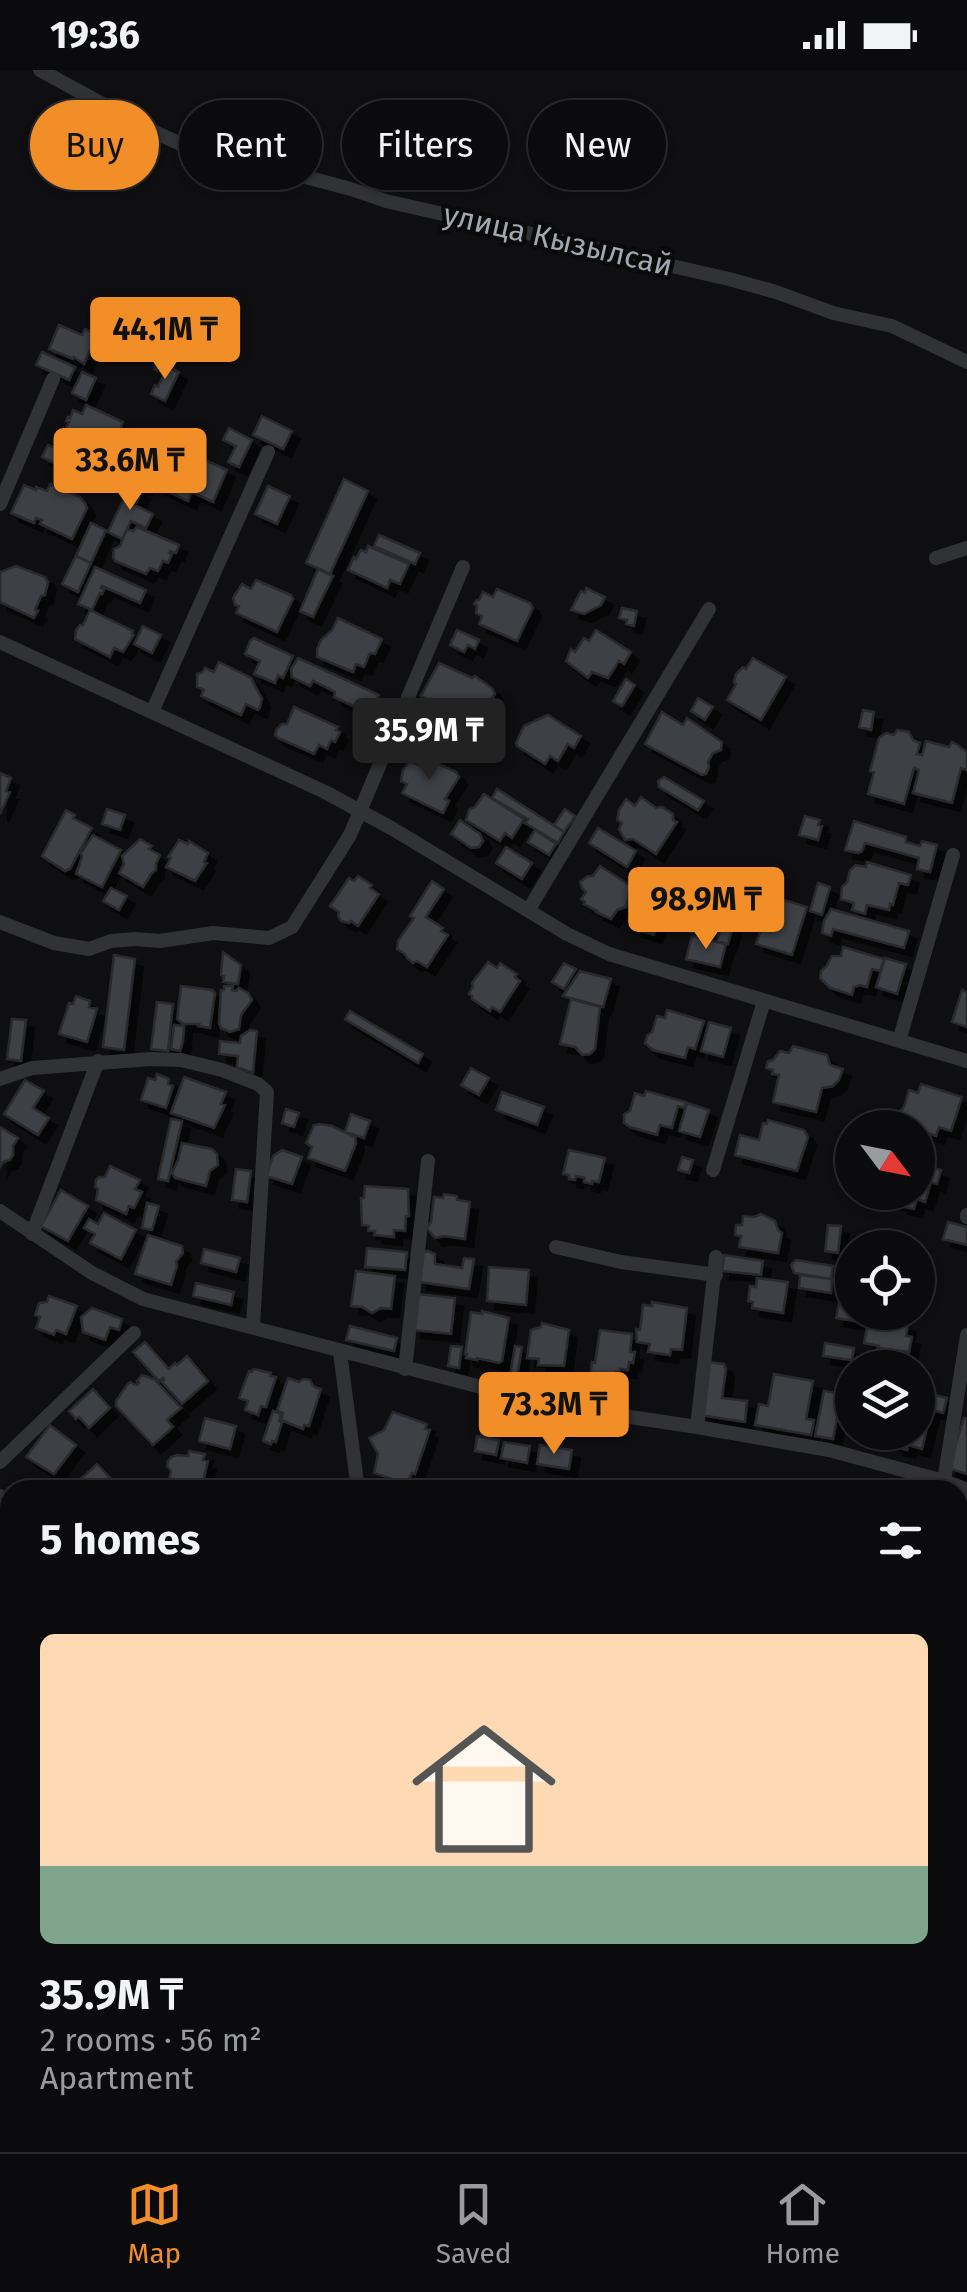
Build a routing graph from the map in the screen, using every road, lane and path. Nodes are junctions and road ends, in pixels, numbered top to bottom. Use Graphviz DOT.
graph roads {
  1 [pos="40,70"];
  2 [pos="967,362"];
  3 [pos="53,379"];
  4 [pos="268,452"];
  5 [pos="0,504"];
  6 [pos="967,548"];
  7 [pos="936,558"];
  8 [pos="463,568"];
  9 [pos="709,609"];
  10 [pos="0,642"];
  11 [pos="152,712"];
  12 [pos="359,810"];
  13 [pos="953,855"];
  14 [pos="529,910"];
  15 [pos="0,922"];
  16 [pos="764,1000"];
  17 [pos="899,1041"];
  18 [pos="98,1061"];
  19 [pos="967,1062"];
  20 [pos="0,1079"];
  21 [pos="428,1161"];
  22 [pos="713,1170"];
  23 [pos="0,1210"];
  24 [pos="32,1234"];
  25 [pos="556,1247"];
  26 [pos="716,1257"];
  27 [pos="716,1275"];
  28 [pos="253,1326"];
  29 [pos="134,1333"];
  30 [pos="967,1335"];
  31 [pos="340,1352"];
  32 [pos="405,1369"];
  33 [pos="697,1427"];
  34 [pos="0,1462"];
  35 [pos="918,1474"];
  36 [pos="357,1480"];
  37 [pos="917,1480"];
  38 [pos="944,1480"];
  1 -- 2 [label="street, улица Кызылсай"];
  3 -- 5 [label="street"];
  4 -- 11 [label="street"];
  6 -- 7 [label="street"];
  8 -- 12 [label="street"];
  9 -- 14 [label="street"];
  10 -- 11 [label="street"];
  11 -- 12 [label="street"];
  12 -- 14 [label="street"];
  12 -- 15 [label="street"];
  13 -- 17 [label="street"];
  14 -- 16 [label="street"];
  16 -- 17 [label="street"];
  16 -- 22 [label="street"];
  17 -- 19 [label="street"];
  18 -- 20 [label="street"];
  18 -- 24 [label="street"];
  18 -- 28 [label="street"];
  21 -- 32 [label="street"];
  23 -- 24 [label="street"];
  24 -- 28 [label="street"];
  25 -- 27 [label="street"];
  26 -- 27 [label="street"];
  27 -- 33 [label="street"];
  28 -- 31 [label="street"];
  29 -- 34 [label="street"];
  30 -- 38 [label="street"];
  31 -- 32 [label="street"];
  31 -- 36 [label="street"];
  32 -- 33 [label="street"];
  33 -- 35 [label="street"];
  35 -- 37 [label="lane"];
  35 -- 38 [label="street"];
}
